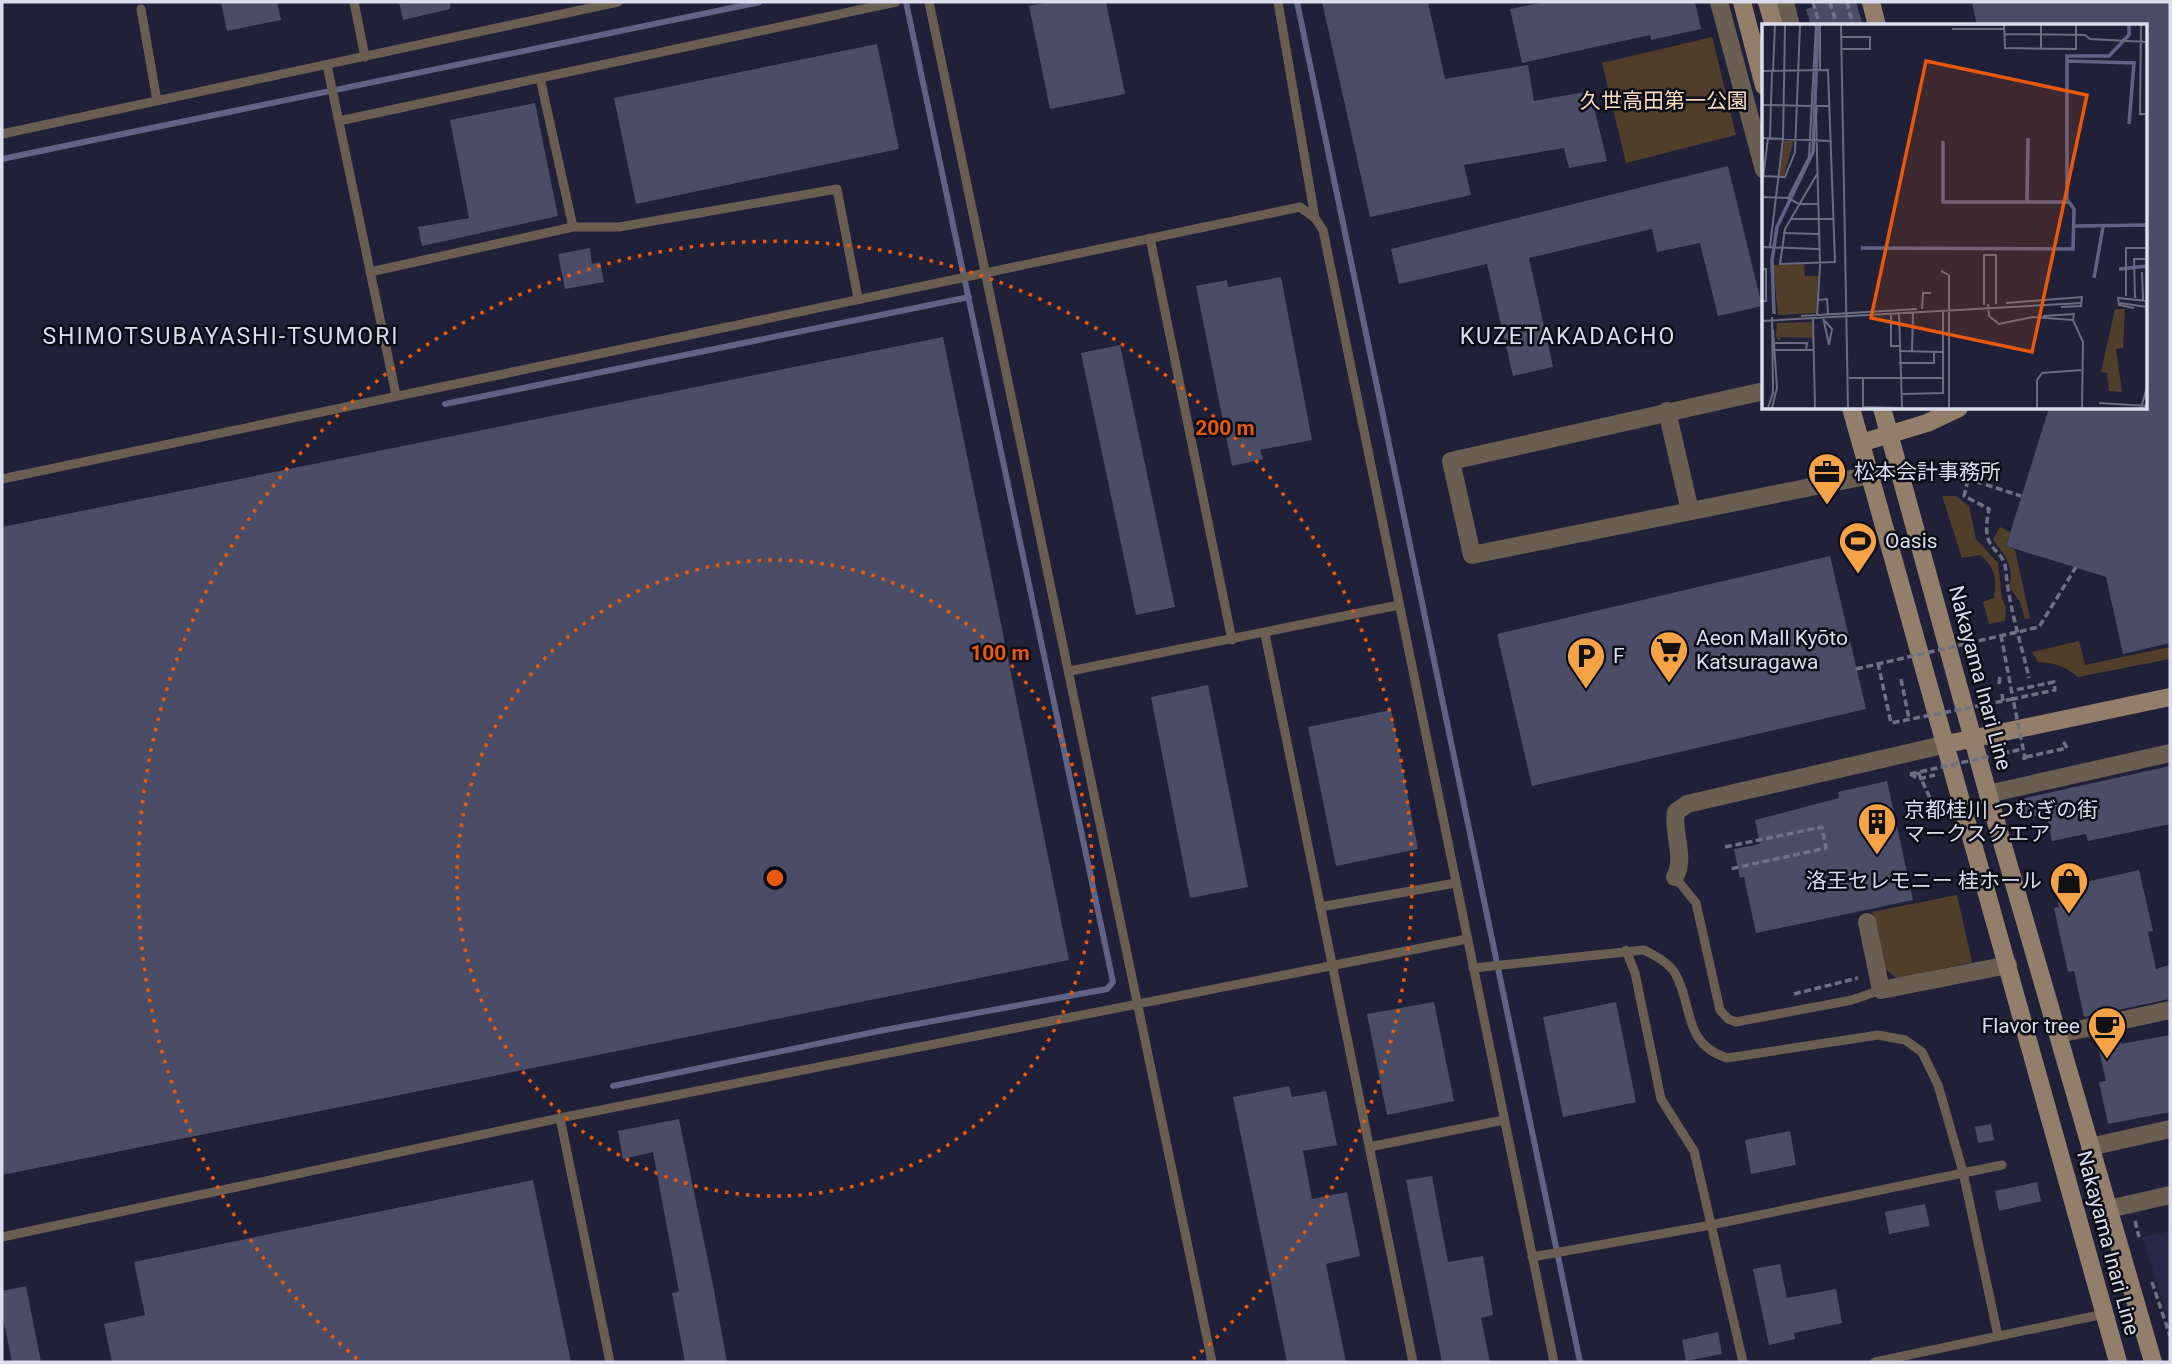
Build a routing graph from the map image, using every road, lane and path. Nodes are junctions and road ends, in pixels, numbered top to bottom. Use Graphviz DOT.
graph roads {
  1 [pos="354,2"];
  2 [pos="563,2"];
  3 [pos="618,2"];
  4 [pos="896,2"];
  5 [pos="929,2"];
  6 [pos="1278,2"];
  7 [pos="1718,2"];
  8 [pos="1742,2"];
  9 [pos="1767,2"];
  10 [pos="1785,2"];
  11 [pos="1813,2"];
  12 [pos="1830,2"];
  13 [pos="1847,2"];
  14 [pos="1871,2"];
  15 [pos="141,9"];
  16 [pos="565,13"];
  17 [pos="1773,24"];
  18 [pos="1790,24"];
  19 [pos="1819,24"];
  20 [pos="1836,24"];
  21 [pos="1852,24"];
  22 [pos="1876,24"];
  23 [pos="365,57"];
  24 [pos="327,65"];
  25 [pos="540,78"];
  26 [pos="1762,78"];
  27 [pos="157,101"];
  28 [pos="339,121"];
  29 [pos="2,134"];
  30 [pos="1762,163"];
  31 [pos="1315,218"];
  32 [pos="573,227"];
  33 [pos="1150,238"];
  34 [pos="370,272"];
  35 [pos="986,272"];
  36 [pos="858,299"];
  37 [pos="1762,391"];
  38 [pos="396,395"];
  39 [pos="1852,410"];
  40 [pos="1883,410"];
  41 [pos="1954,410"];
  42 [pos="1667,411"];
  43 [pos="1890,434"];
  44 [pos="1861,443"];
  45 [pos="1926,465"];
  46 [pos="1871,475"];
  47 [pos="2,480"];
  48 [pos="1968,480"];
  49 [pos="2021,496"];
  50 [pos="1690,511"];
  51 [pos="2076,568"];
  52 [pos="1399,605"];
  53 [pos="1265,634"];
  54 [pos="2001,635"];
  55 [pos="1232,640"];
  56 [pos="1878,663"];
  57 [pos="1856,669"];
  58 [pos="1070,671"];
  59 [pos="2000,676"];
  60 [pos="2029,678"];
  61 [pos="1900,679"];
  62 [pos="1999,684"];
  63 [pos="2015,690"];
  64 [pos="2002,694"];
  65 [pos="2170,696"];
  66 [pos="2013,699"];
  67 [pos="2003,701"];
  68 [pos="1909,719"];
  69 [pos="1974,736"];
  70 [pos="2065,741"];
  71 [pos="1947,744"];
  72 [pos="2023,749"];
  73 [pos="2170,753"];
  74 [pos="1919,772"];
  75 [pos="1935,775"];
  76 [pos="1988,794"];
  77 [pos="1935,809"];
  78 [pos="1725,847"];
  79 [pos="1730,869"];
  80 [pos="1675,877"];
  81 [pos="1456,883"];
  82 [pos="1320,907"];
  83 [pos="1867,922"];
  84 [pos="1467,939"];
  85 [pos="1626,950"];
  86 [pos="1332,965"];
  87 [pos="2008,965"];
  88 [pos="1473,968"];
  89 [pos="1861,977"];
  90 [pos="1881,990"];
  91 [pos="1782,997"];
  92 [pos="1138,1002"];
  93 [pos="2170,1010"];
  94 [pos="2059,1034"];
  95 [pos="560,1118"];
  96 [pos="1504,1120"];
  97 [pos="2170,1129"];
  98 [pos="1369,1147"];
  99 [pos="2090,1147"];
  100 [pos="2002,1165"];
  101 [pos="1963,1172"];
  102 [pos="2170,1195"];
  103 [pos="2109,1209"];
  104 [pos="1711,1225"];
  105 [pos="2,1237"];
  106 [pos="1532,1257"];
  107 [pos="2105,1314"];
  108 [pos="1998,1336"];
  109 [pos="610,1362"];
  110 [pos="1212,1362"];
  111 [pos="1413,1362"];
  112 [pos="1554,1362"];
  113 [pos="1742,1362"];
  114 [pos="1875,1362"];
  115 [pos="2118,1362"];
  116 [pos="2152,1362"];
  1 -- 23 [label="lane"];
  2 -- 16 [label="lane"];
  3 -- 16 [label="lane"];
  4 -- 25 [label="lane"];
  5 -- 35 [label="lane"];
  6 -- 31 [label="lane"];
  7 -- 30 [label="street"];
  8 -- 26 [label="main road"];
  9 -- 17 [label="main road"];
  10 -- 18 [label="street"];
  11 -- 19 [label="path"];
  12 -- 20 [label="path"];
  13 -- 21 [label="path"];
  14 -- 22 [label="main road"];
  15 -- 27 [label="lane"];
  16 -- 23 [label="lane"];
  23 -- 24 [label="lane"];
  24 -- 27 [label="lane"];
  24 -- 28 [label="lane"];
  25 -- 28 [label="lane"];
  25 -- 32 [label="lane"];
  27 -- 29 [label="lane"];
  28 -- 34 [label="lane"];
  31 -- 33 [label="lane"];
  31 -- 52 [label="lane"];
  32 -- 34 [label="lane"];
  32 -- 36 [label="lane"];
  33 -- 35 [label="lane"];
  33 -- 55 [label="lane"];
  34 -- 38 [label="lane"];
  35 -- 36 [label="lane"];
  35 -- 58 [label="lane"];
  36 -- 38 [label="lane"];
  37 -- 42 [label="street"];
  38 -- 47 [label="lane"];
  39 -- 44 [label="main road, Nakayama Inari Line"];
  40 -- 43 [label="main road, Nakayama Inari Line"];
  41 -- 43 [label="main road"];
  42 -- 50 [label="street"];
  42 -- 50 [label="street"];
  43 -- 44 [label="main road"];
  43 -- 69 [label="main road, Nakayama Inari Line"];
  44 -- 46 [label="main road, Nakayama Inari Line"];
  45 -- 48 [label="path"];
  46 -- 50 [label="street"];
  46 -- 71 [label="main road, Nakayama Inari Line"];
  48 -- 49 [label="path"];
  48 -- 60 [label="path"];
  51 -- 54 [label="path, bridge"];
  52 -- 53 [label="lane"];
  52 -- 81 [label="lane"];
  53 -- 55 [label="lane"];
  53 -- 82 [label="lane"];
  54 -- 56 [label="path, bridge"];
  54 -- 66 [label="path"];
  55 -- 58 [label="lane"];
  56 -- 57 [label="path, bridge"];
  56 -- 68 [label="path, bridge"];
  58 -- 92 [label="lane"];
  59 -- 62 [label="path"];
  61 -- 68 [label="path"];
  63 -- 66 [label="path"];
  64 -- 67 [label="path, bridge"];
  65 -- 69 [label="main road"];
  66 -- 67 [label="path, bridge"];
  66 -- 72 [label="path, bridge"];
  67 -- 68 [label="path, bridge"];
  69 -- 71 [label="main road"];
  69 -- 76 [label="main road, Nakayama Inari Line"];
  70 -- 72 [label="path, bridge"];
  71 -- 80 [label="street"];
  71 -- 87 [label="main road, Nakayama Inari Line"];
  72 -- 74 [label="path, bridge"];
  73 -- 76 [label="street"];
  74 -- 75 [label="path, bridge"];
  74 -- 77 [label="path, bridge"];
  76 -- 94 [label="main road, Nakayama Inari Line"];
  78 -- 79 [label="path"];
  80 -- 90 [label="lane"];
  81 -- 82 [label="lane"];
  81 -- 84 [label="lane"];
  82 -- 86 [label="lane"];
  83 -- 90 [label="street"];
  84 -- 86 [label="lane"];
  84 -- 88 [label="lane"];
  85 -- 88 [label="lane"];
  85 -- 101 [label="lane"];
  85 -- 104 [label="lane"];
  86 -- 92 [label="lane"];
  86 -- 98 [label="lane"];
  87 -- 90 [label="street"];
  87 -- 107 [label="main road, Nakayama Inari Line"];
  88 -- 96 [label="lane"];
  89 -- 91 [label="path"];
  92 -- 95 [label="lane"];
  92 -- 110 [label="lane"];
  93 -- 94 [label="street"];
  94 -- 99 [label="main road, Nakayama Inari Line"];
  95 -- 105 [label="lane"];
  95 -- 109 [label="lane"];
  96 -- 98 [label="lane"];
  96 -- 106 [label="lane"];
  97 -- 99 [label="street"];
  98 -- 111 [label="lane"];
  99 -- 103 [label="main road, Nakayama Inari Line"];
  100 -- 101 [label="lane"];
  101 -- 104 [label="lane"];
  101 -- 108 [label="lane"];
  102 -- 103 [label="street"];
  103 -- 116 [label="main road, Nakayama Inari Line"];
  104 -- 106 [label="lane"];
  104 -- 113 [label="lane"];
  106 -- 112 [label="lane"];
  107 -- 108 [label="lane"];
  107 -- 115 [label="main road, Nakayama Inari Line"];
  108 -- 114 [label="lane"];
}
